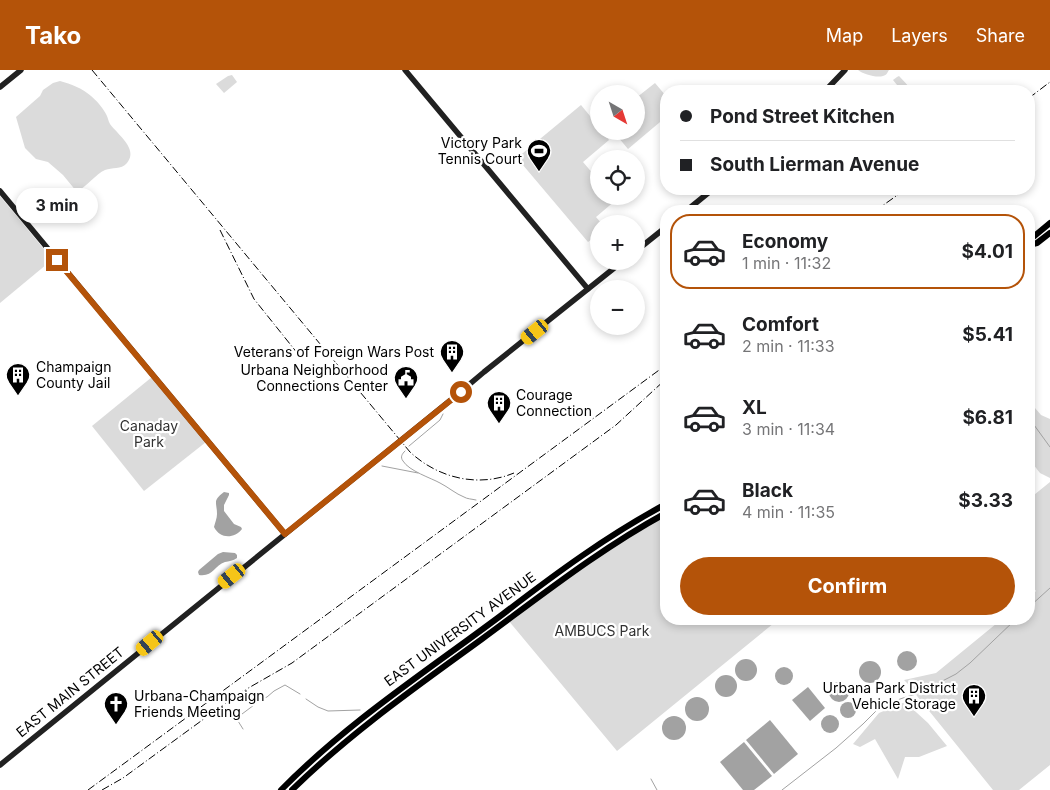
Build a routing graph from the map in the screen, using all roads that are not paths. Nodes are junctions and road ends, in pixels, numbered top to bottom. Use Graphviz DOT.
graph roads {
  1 [pos="17,70"];
  2 [pos="21,70"];
  3 [pos="405,70"];
  4 [pos="845,70"];
  5 [pos="831,85"];
  6 [pos="0,86"];
  7 [pos="0,191"];
  8 [pos="706,195"];
  9 [pos="693,205"];
  10 [pos="1050,223"];
  11 [pos="660,232"];
  12 [pos="1050,232"];
  13 [pos="1035,236"];
  14 [pos="1035,243"];
  15 [pos="645,244"];
  16 [pos="612,270"];
  17 [pos="588,289"];
  18 [pos="660,508"];
  19 [pos="660,517"];
  20 [pos="285,534"];
  21 [pos="0,765"];
  22 [pos="280,790"];
  23 [pos="292,790"];
  1 -- 6 [label="main road"];
  2 -- 6 [label="main road"];
  3 -- 17 [label="main road"];
  4 -- 5 [label="main road"];
  7 -- 20 [label="main road"];
  8 -- 9 [label="main road"];
  10 -- 13 [label="main road"];
  11 -- 15 [label="main road"];
  12 -- 14 [label="main road"];
  16 -- 17 [label="main road, EAST MAIN STREET"];
  17 -- 20 [label="main road, EAST MAIN STREET"];
  18 -- 22 [label="main road, EAST UNIVERSITY AVENUE"];
  19 -- 23 [label="main road, EAST UNIVERSITY AVENUE"];
  20 -- 21 [label="main road, EAST MAIN STREET"];
}
